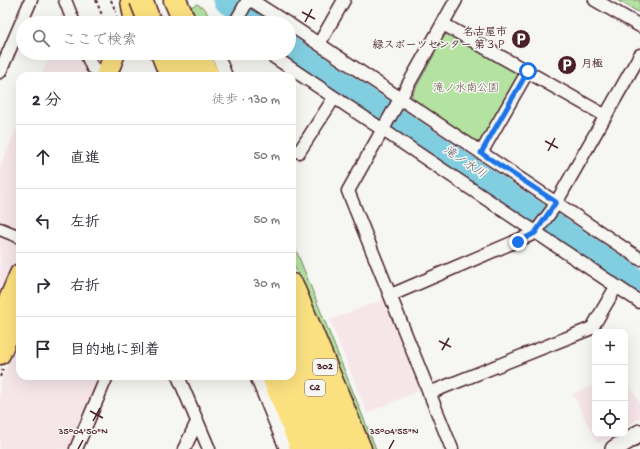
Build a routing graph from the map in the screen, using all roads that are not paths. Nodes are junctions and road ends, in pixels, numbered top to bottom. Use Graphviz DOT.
graph roads {
  1 [pos="31,0"];
  2 [pos="65,0"];
  3 [pos="161,0"];
  4 [pos="175,0"];
  5 [pos="344,0"];
  6 [pos="456,0"];
  7 [pos="595,0"];
  8 [pos="247,2"];
  9 [pos="24,16"];
  10 [pos="71,16"];
  11 [pos="167,16"];
  12 [pos="182,16"];
  13 [pos="239,16"];
  14 [pos="273,16"];
  15 [pos="442,24"];
  16 [pos="640,26"];
  17 [pos="296,29"];
  18 [pos="16,35"];
  19 [pos="319,44"];
  20 [pos="640,55"];
  21 [pos="89,60"];
  22 [pos="114,60"];
  23 [pos="123,60"];
  24 [pos="149,60"];
  25 [pos="165,60"];
  26 [pos="185,60"];
  27 [pos="201,60"];
  28 [pos="220,60"];
  29 [pos="278,60"];
  30 [pos="528,71"];
  31 [pos="0,72"];
  32 [pos="102,72"];
  33 [pos="111,72"];
  34 [pos="113,72"];
  35 [pos="153,72"];
  36 [pos="169,72"];
  37 [pos="189,72"];
  38 [pos="206,72"];
  39 [pos="225,72"];
  40 [pos="296,72"];
  41 [pos="296,72"];
  42 [pos="334,98"];
  43 [pos="397,103"];
  44 [pos="606,116"];
  45 [pos="385,124"];
  46 [pos="298,152"];
  47 [pos="481,153"];
  48 [pos="553,208"];
  49 [pos="539,228"];
  50 [pos="0,229"];
  51 [pos="16,235"];
  52 [pos="638,253"];
  53 [pos="16,283"];
  54 [pos="616,287"];
  55 [pos="296,295"];
  56 [pos="391,295"];
  57 [pos="640,302"];
  58 [pos="16,316"];
  59 [pos="0,321"];
  60 [pos="296,342"];
  61 [pos="0,354"];
  62 [pos="105,380"];
  63 [pos="180,380"];
  64 [pos="258,380"];
  65 [pos="275,380"];
  66 [pos="293,380"];
  67 [pos="429,393"];
  68 [pos="342,408"];
  69 [pos="197,422"];
  70 [pos="640,433"];
  71 [pos="335,448"];
  72 [pos="76,449"];
  73 [pos="184,449"];
  74 [pos="209,449"];
  75 [pos="286,449"];
  76 [pos="302,449"];
  77 [pos="360,449"];
  78 [pos="452,449"];
  79 [pos="614,449"];
  1 -- 9 [label="street"];
  2 -- 10 [label="street"];
  3 -- 11 [label="highway"];
  4 -- 12 [label="highway"];
  5 -- 19 [label="street"];
  6 -- 15 [label="street"];
  7 -- 16 [label="street"];
  8 -- 13 [label="street"];
  8 -- 14 [label="street"];
  15 -- 30 [label="street"];
  15 -- 43 [label="street"];
  17 -- 19 [label="street"];
  18 -- 31 [label="street"];
  19 -- 43 [label="street"];
  20 -- 44 [label="street"];
  21 -- 32 [label="street"];
  22 -- 33 [label="main road"];
  23 -- 34 [label="main road"];
  24 -- 35 [label="highway"];
  25 -- 36 [label="highway"];
  26 -- 37 [label="highway"];
  27 -- 38 [label="highway"];
  28 -- 39 [label="street"];
  29 -- 41 [label="street"];
  30 -- 44 [label="street"];
  30 -- 47 [label="street"];
  40 -- 42 [label="street"];
  42 -- 45 [label="street"];
  42 -- 46 [label="street"];
  43 -- 45 [label="street"];
  43 -- 47 [label="street"];
  44 -- 48 [label="street"];
  45 -- 49 [label="street"];
  45 -- 56 [label="street"];
  47 -- 48 [label="street"];
  48 -- 49 [label="street"];
  48 -- 52 [label="street"];
  49 -- 54 [label="street"];
  49 -- 56 [label="street"];
  50 -- 51 [label="street"];
  53 -- 59 [label="main road"];
  54 -- 57 [label="street"];
  54 -- 67 [label="street"];
  55 -- 68 [label="highway, 302"];
  56 -- 67 [label="street"];
  58 -- 61 [label="main road"];
  60 -- 71 [label="highway, C2"];
  62 -- 72 [label="street"];
  63 -- 69 [label="street"];
  64 -- 75 [label="street"];
  65 -- 76 [label="highway"];
  66 -- 71 [label="highway, C2"];
  67 -- 78 [label="street"];
  68 -- 71 [label="highway"];
  68 -- 77 [label="highway, 302"];
  69 -- 73 [label="street"];
  69 -- 74 [label="street"];
  70 -- 79 [label="street"];
}
